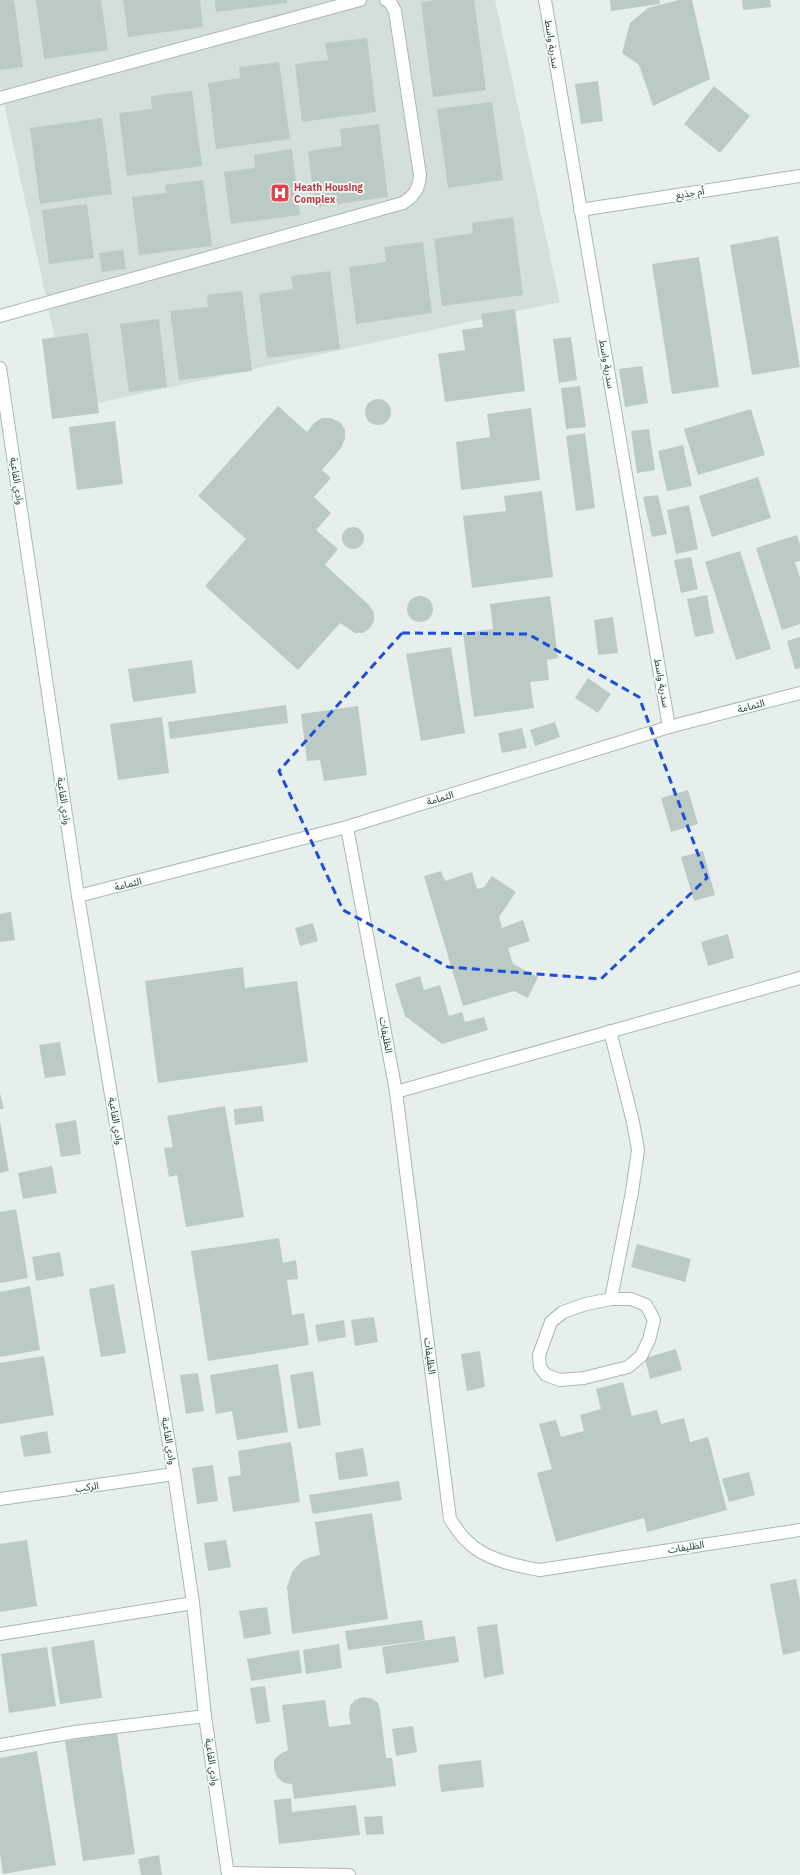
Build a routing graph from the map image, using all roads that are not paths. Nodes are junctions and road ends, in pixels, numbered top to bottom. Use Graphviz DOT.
graph roads {
  1 [pos="360,0"];
  2 [pos="386,0"];
  3 [pos="545,0"];
  4 [pos="0,98"];
  5 [pos="800,176"];
  6 [pos="580,210"];
  7 [pos="0,316"];
  8 [pos="0,368"];
  9 [pos="800,693"];
  10 [pos="669,727"];
  11 [pos="347,828"];
  12 [pos="78,896"];
  13 [pos="800,978"];
  14 [pos="610,1031"];
  15 [pos="396,1092"];
  16 [pos="611,1300"];
  17 [pos="174,1474"];
  18 [pos="0,1500"];
  19 [pos="800,1530"];
  20 [pos="193,1603"];
  21 [pos="0,1634"];
  22 [pos="205,1716"];
  23 [pos="0,1745"];
  24 [pos="228,1874"];
  25 [pos="349,1875"];
  1 -- 4 [label="street"];
  2 -- 7 [label="street"];
  3 -- 6 [label="street, سدرية واسط"];
  5 -- 6 [label="street, أم جذيع"];
  6 -- 10 [label="street, سدرية واسط"];
  8 -- 12 [label="street, وادي القاعية"];
  9 -- 10 [label="street, الثمامة"];
  10 -- 11 [label="street, الثمامة"];
  11 -- 12 [label="street, الثمامة"];
  11 -- 15 [label="street, الظليفات"];
  12 -- 17 [label="street, وادي القاعية"];
  13 -- 14 [label="street"];
  14 -- 15 [label="street"];
  14 -- 16 [label="street"];
  15 -- 19 [label="street, الظليفات"];
  16 -- 16 [label="street"];
  17 -- 18 [label="street, الركب"];
  17 -- 20 [label="street, وادي القاعية"];
  20 -- 21 [label="street"];
  20 -- 22 [label="street, وادي القاعية"];
  22 -- 23 [label="street"];
  22 -- 24 [label="street, وادي القاعية"];
  24 -- 25 [label="street"];
}
